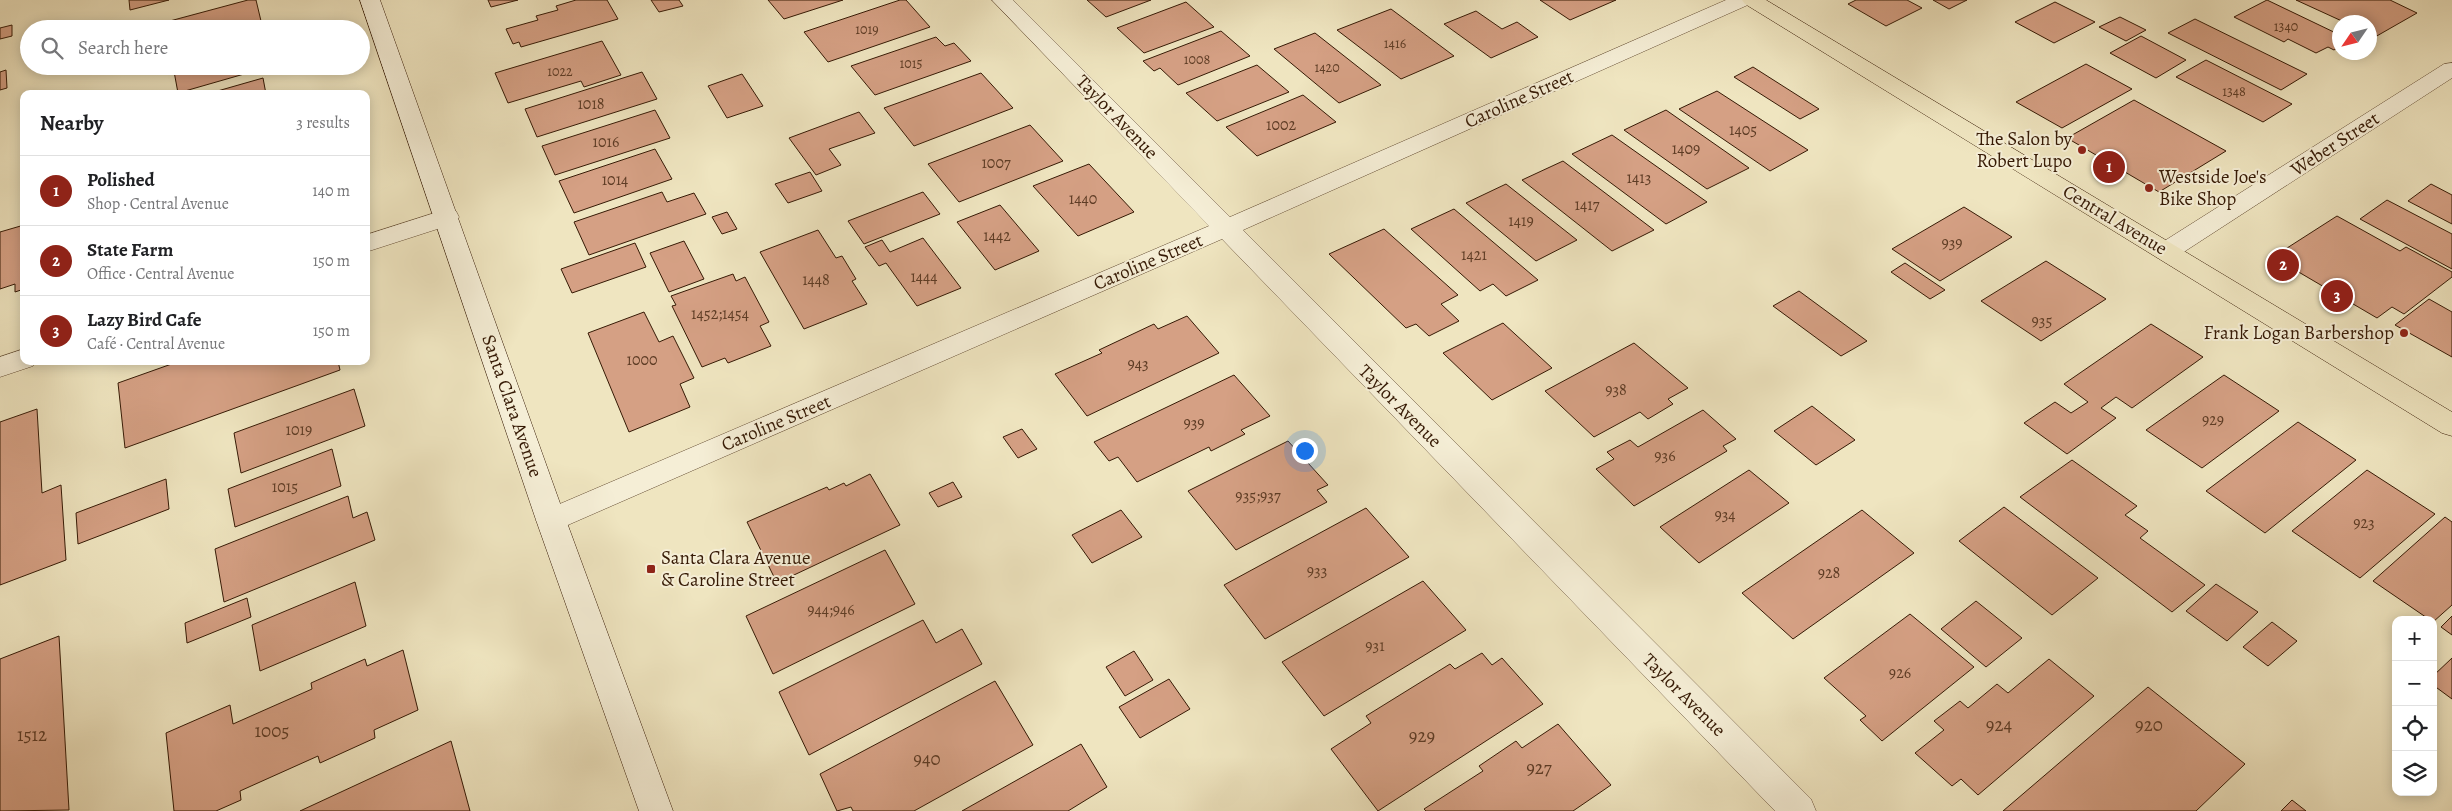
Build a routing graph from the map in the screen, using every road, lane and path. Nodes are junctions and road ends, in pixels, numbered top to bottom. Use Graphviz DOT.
graph roads {
  1 [pos="370,0"];
  2 [pos="1002,0"];
  3 [pos="1743,0"];
  4 [pos="1752,0"];
  5 [pos="2452,69"];
  6 [pos="447,217"];
  7 [pos="1226,228"];
  8 [pos="370,243"];
  9 [pos="2166,251"];
  10 [pos="20,360"];
  11 [pos="0,367"];
  12 [pos="2452,424"];
  13 [pos="551,520"];
  14 [pos="656,811"];
  15 [pos="1799,811"];
  1 -- 6 [label="street, Santa Clara Avenue"];
  2 -- 7 [label="street, Taylor Avenue"];
  3 -- 7 [label="street, Caroline Street"];
  4 -- 9 [label="main road, Central Avenue"];
  5 -- 9 [label="street, Weber Street"];
  6 -- 8 [label="street"];
  6 -- 13 [label="street, Santa Clara Avenue"];
  7 -- 13 [label="street, Caroline Street"];
  7 -- 15 [label="street, Taylor Avenue"];
  9 -- 12 [label="main road, Central Avenue"];
  10 -- 11 [label="street"];
  13 -- 14 [label="street, Santa Clara Avenue"];
}
